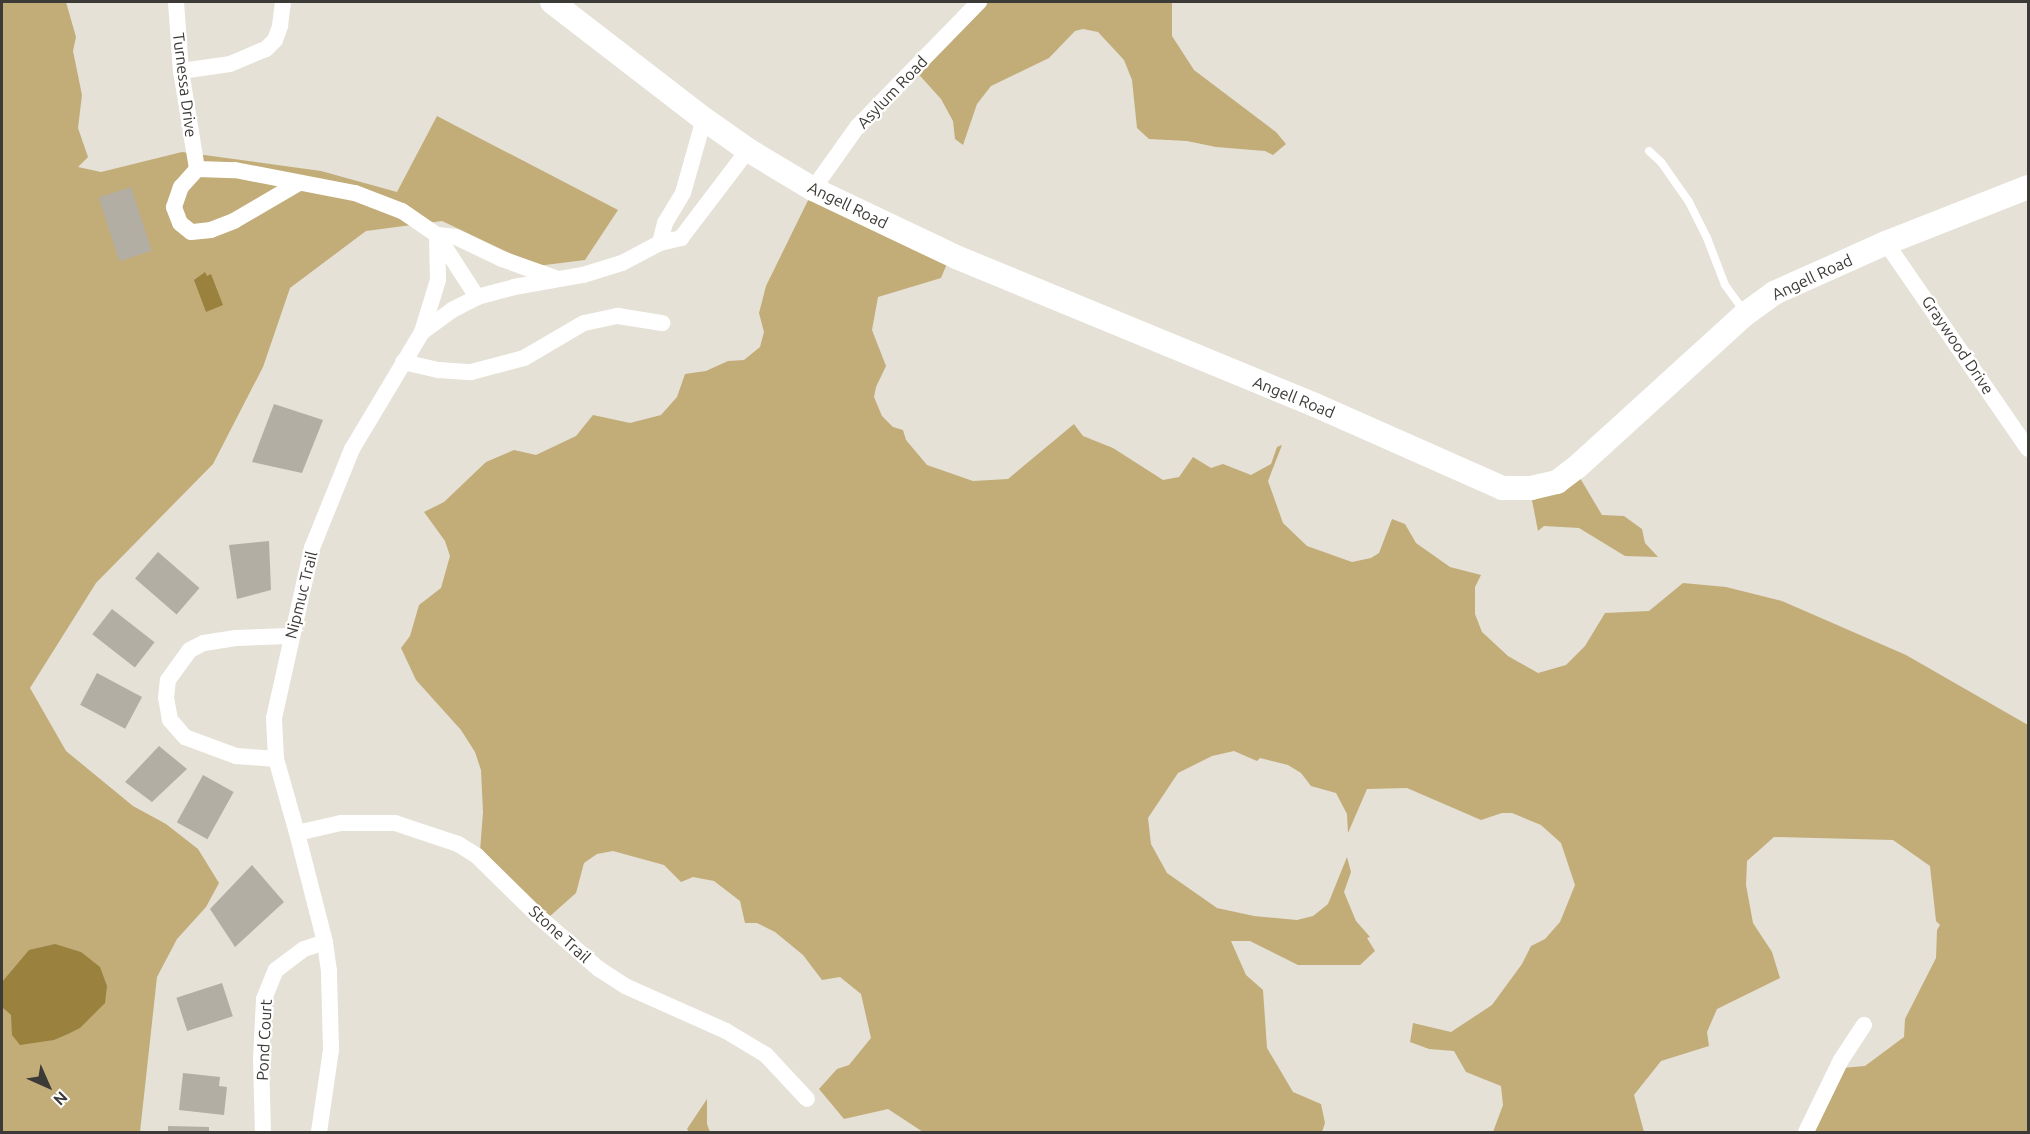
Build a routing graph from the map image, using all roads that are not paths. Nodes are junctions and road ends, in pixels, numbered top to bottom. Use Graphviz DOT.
graph roads {
  1 [pos="176,2"];
  2 [pos="283,2"];
  3 [pos="552,2"];
  4 [pos="979,2"];
  5 [pos="181,71"];
  6 [pos="704,119"];
  7 [pos="748,150"];
  8 [pos="1649,151"];
  9 [pos="197,169"];
  10 [pos="297,184"];
  11 [pos="2028,187"];
  12 [pos="813,189"];
  13 [pos="437,235"];
  14 [pos="660,243"];
  15 [pos="1886,243"];
  16 [pos="556,278"];
  17 [pos="477,297"];
  18 [pos="1746,313"];
  19 [pos="662,323"];
  20 [pos="422,332"];
  21 [pos="403,362"];
  22 [pos="2028,448"];
  23 [pos="290,636"];
  24 [pos="276,759"];
  25 [pos="297,833"];
  26 [pos="325,942"];
  27 [pos="1863,1025"];
  28 [pos="807,1099"];
  29 [pos="263,1132"];
  30 [pos="319,1132"];
  31 [pos="1806,1132"];
  1 -- 5 [label="street, Turnessa Drive"];
  2 -- 5 [label="street"];
  3 -- 6 [label="street, Angell Road"];
  4 -- 12 [label="street, Asylum Road"];
  5 -- 9 [label="street, Turnessa Drive"];
  6 -- 7 [label="street, Angell Road"];
  6 -- 14 [label="street"];
  7 -- 12 [label="street, Angell Road"];
  7 -- 14 [label="street, Nipmuc Trail"];
  8 -- 18 [label="lane"];
  9 -- 10 [label="street"];
  9 -- 10 [label="street"];
  10 -- 13 [label="street"];
  11 -- 15 [label="street, Angell Road"];
  12 -- 18 [label="street, Angell Road"];
  13 -- 16 [label="street"];
  13 -- 17 [label="street"];
  13 -- 20 [label="street"];
  14 -- 16 [label="street, Nipmuc Trail"];
  15 -- 18 [label="street, Angell Road"];
  15 -- 22 [label="street, Graywood Drive"];
  16 -- 17 [label="street, Nipmuc Trail"];
  17 -- 20 [label="street, Nipmuc Trail"];
  19 -- 21 [label="street"];
  20 -- 21 [label="street, Nipmuc Trail"];
  21 -- 23 [label="street, Nipmuc Trail"];
  23 -- 24 [label="street, Nipmuc Trail"];
  23 -- 24 [label="street"];
  24 -- 25 [label="street, Nipmuc Trail"];
  25 -- 26 [label="street, Nipmuc Trail"];
  25 -- 28 [label="street, Stone Trail"];
  26 -- 29 [label="street, Pond Court"];
  26 -- 30 [label="street, Nipmuc Trail"];
  27 -- 31 [label="street"];
}
